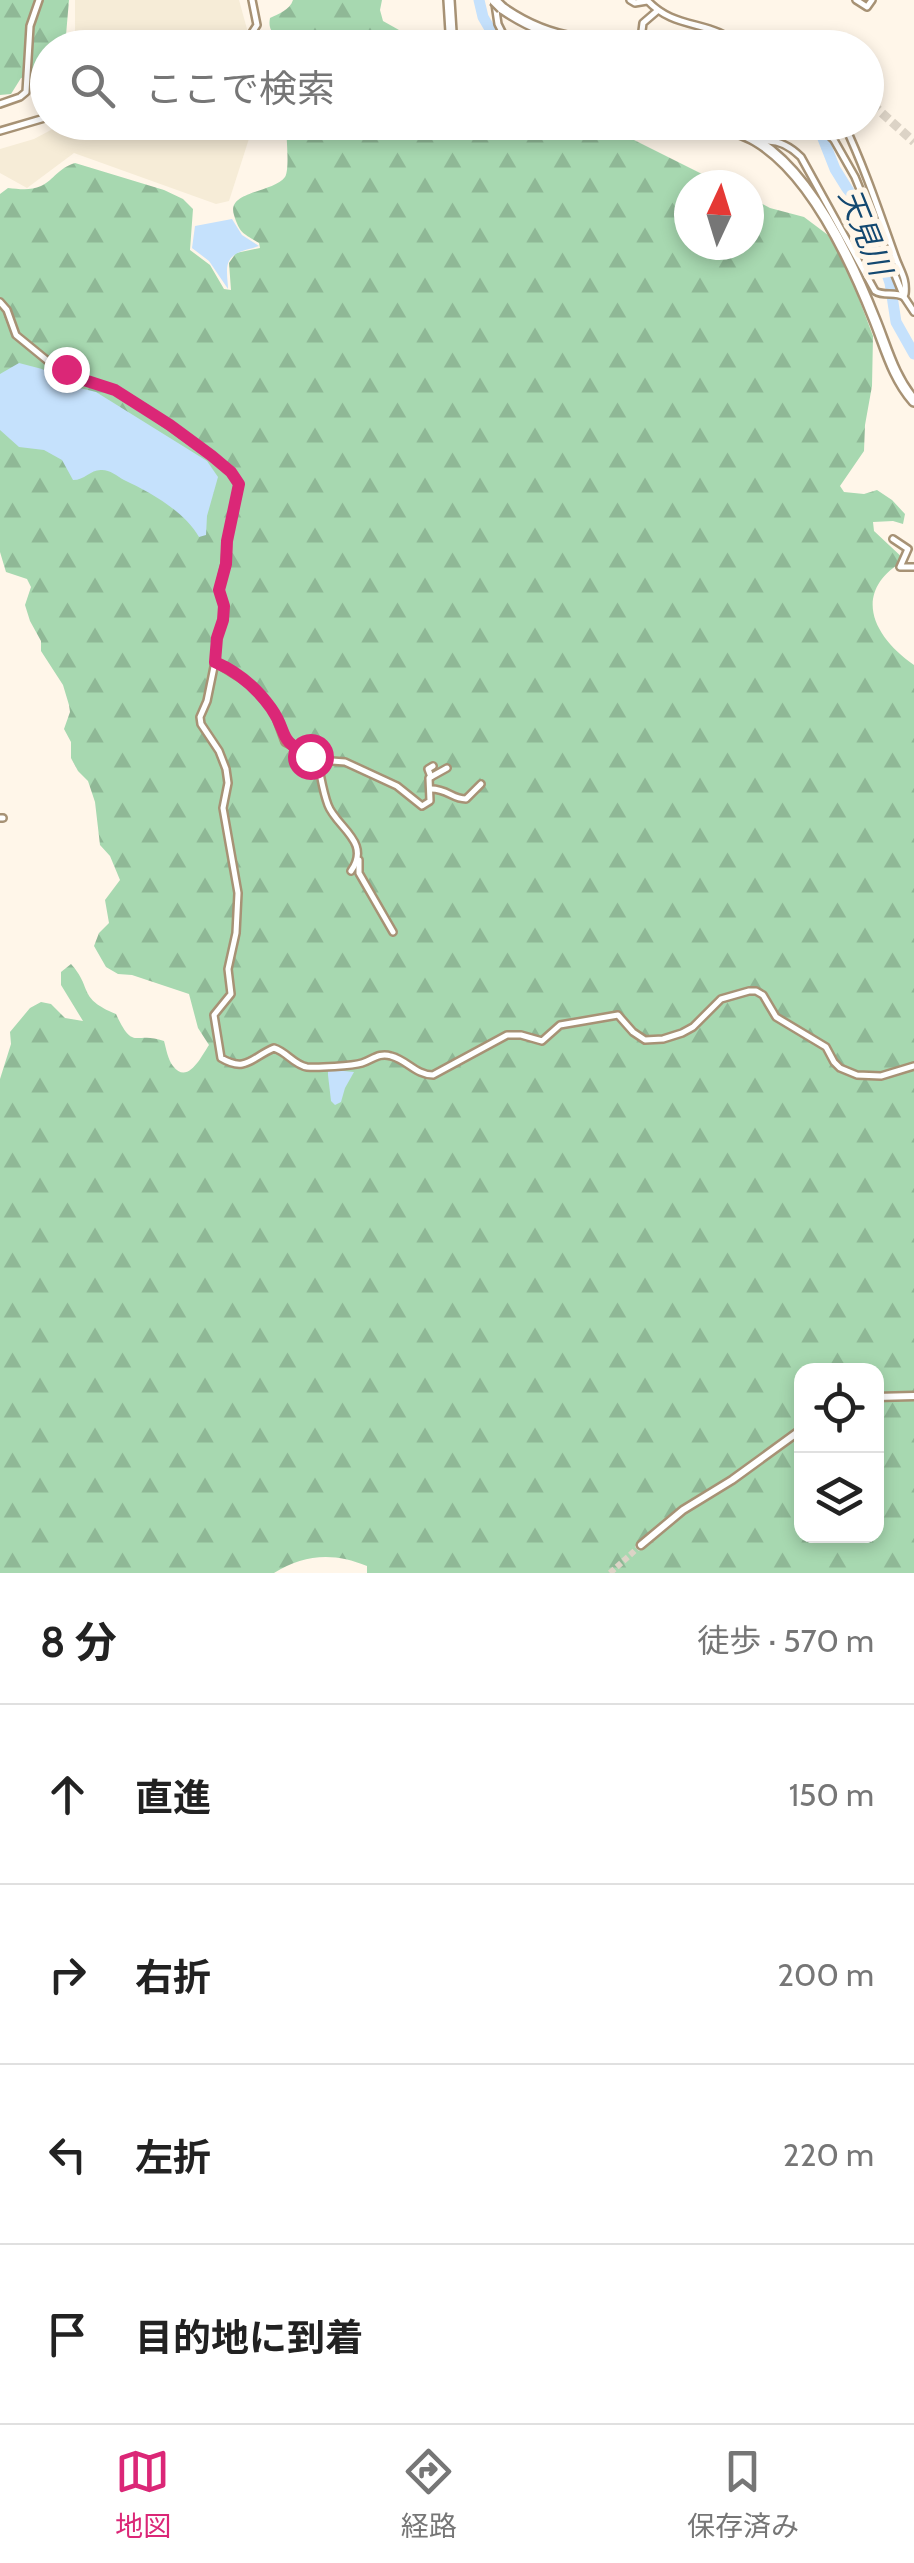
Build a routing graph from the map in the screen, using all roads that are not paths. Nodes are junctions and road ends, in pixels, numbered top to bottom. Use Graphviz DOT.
graph roads {
  1 [pos="40,0"];
  2 [pos="252,0"];
  3 [pos="449,0"];
  4 [pos="630,0"];
  5 [pos="647,0"];
  6 [pos="856,0"];
  7 [pos="872,0"];
  8 [pos="497,3"];
  9 [pos="657,11"];
  10 [pos="253,30"];
  11 [pos="451,30"];
  12 [pos="501,30"];
  13 [pos="541,30"];
  14 [pos="642,30"];
  15 [pos="714,30"];
  16 [pos="0,104"];
  17 [pos="30,122"];
  18 [pos="0,131"];
  19 [pos="755,140"];
  20 [pos="834,140"];
  21 [pos="851,140"];
  22 [pos="759,142"];
  23 [pos="902,295"];
  24 [pos="0,302"];
  25 [pos="914,312"];
  26 [pos="914,401"];
  27 [pos="893,539"];
  28 [pos="914,567"];
  29 [pos="230,659"];
  30 [pos="215,662"];
  31 [pos="225,666"];
  32 [pos="202,714"];
  33 [pos="210,718"];
  34 [pos="319,760"];
  35 [pos="433,766"];
  36 [pos="447,768"];
  37 [pos="432,777"];
  38 [pos="481,784"];
  39 [pos="440,787"];
  40 [pos="431,788"];
  41 [pos="358,852"];
  42 [pos="350,871"];
  43 [pos="393,932"];
  44 [pos="914,1066"];
  45 [pos="914,1396"];
  46 [pos="884,1397"];
  47 [pos="794,1435"];
  48 [pos="642,1544"];
  1 -- 16 [label="street"];
  2 -- 10 [label="street"];
  3 -- 11 [label="highway"];
  4 -- 5 [label="street"];
  5 -- 9 [label="street"];
  6 -- 7 [label="street"];
  8 -- 12 [label="street"];
  8 -- 13 [label="highway"];
  9 -- 14 [label="street"];
  9 -- 15 [label="street"];
  17 -- 18 [label="street"];
  19 -- 22 [label="highway"];
  20 -- 23 [label="street"];
  21 -- 23 [label="street"];
  22 -- 23 [label="street"];
  22 -- 26 [label="highway"];
  23 -- 25 [label="street"];
  24 -- 30 [label="street"];
  27 -- 28 [label="street"];
  29 -- 31 [label="street"];
  30 -- 31 [label="street"];
  30 -- 32 [label="street"];
  31 -- 34 [label="street"];
  32 -- 33 [label="street"];
  32 -- 44 [label="street"];
  34 -- 40 [label="street"];
  34 -- 41 [label="street"];
  35 -- 37 [label="street"];
  36 -- 37 [label="street"];
  37 -- 40 [label="street"];
  38 -- 40 [label="street"];
  39 -- 40 [label="street"];
  41 -- 42 [label="street"];
  41 -- 43 [label="street"];
  45 -- 46 [label="street"];
  47 -- 48 [label="street"];
}
